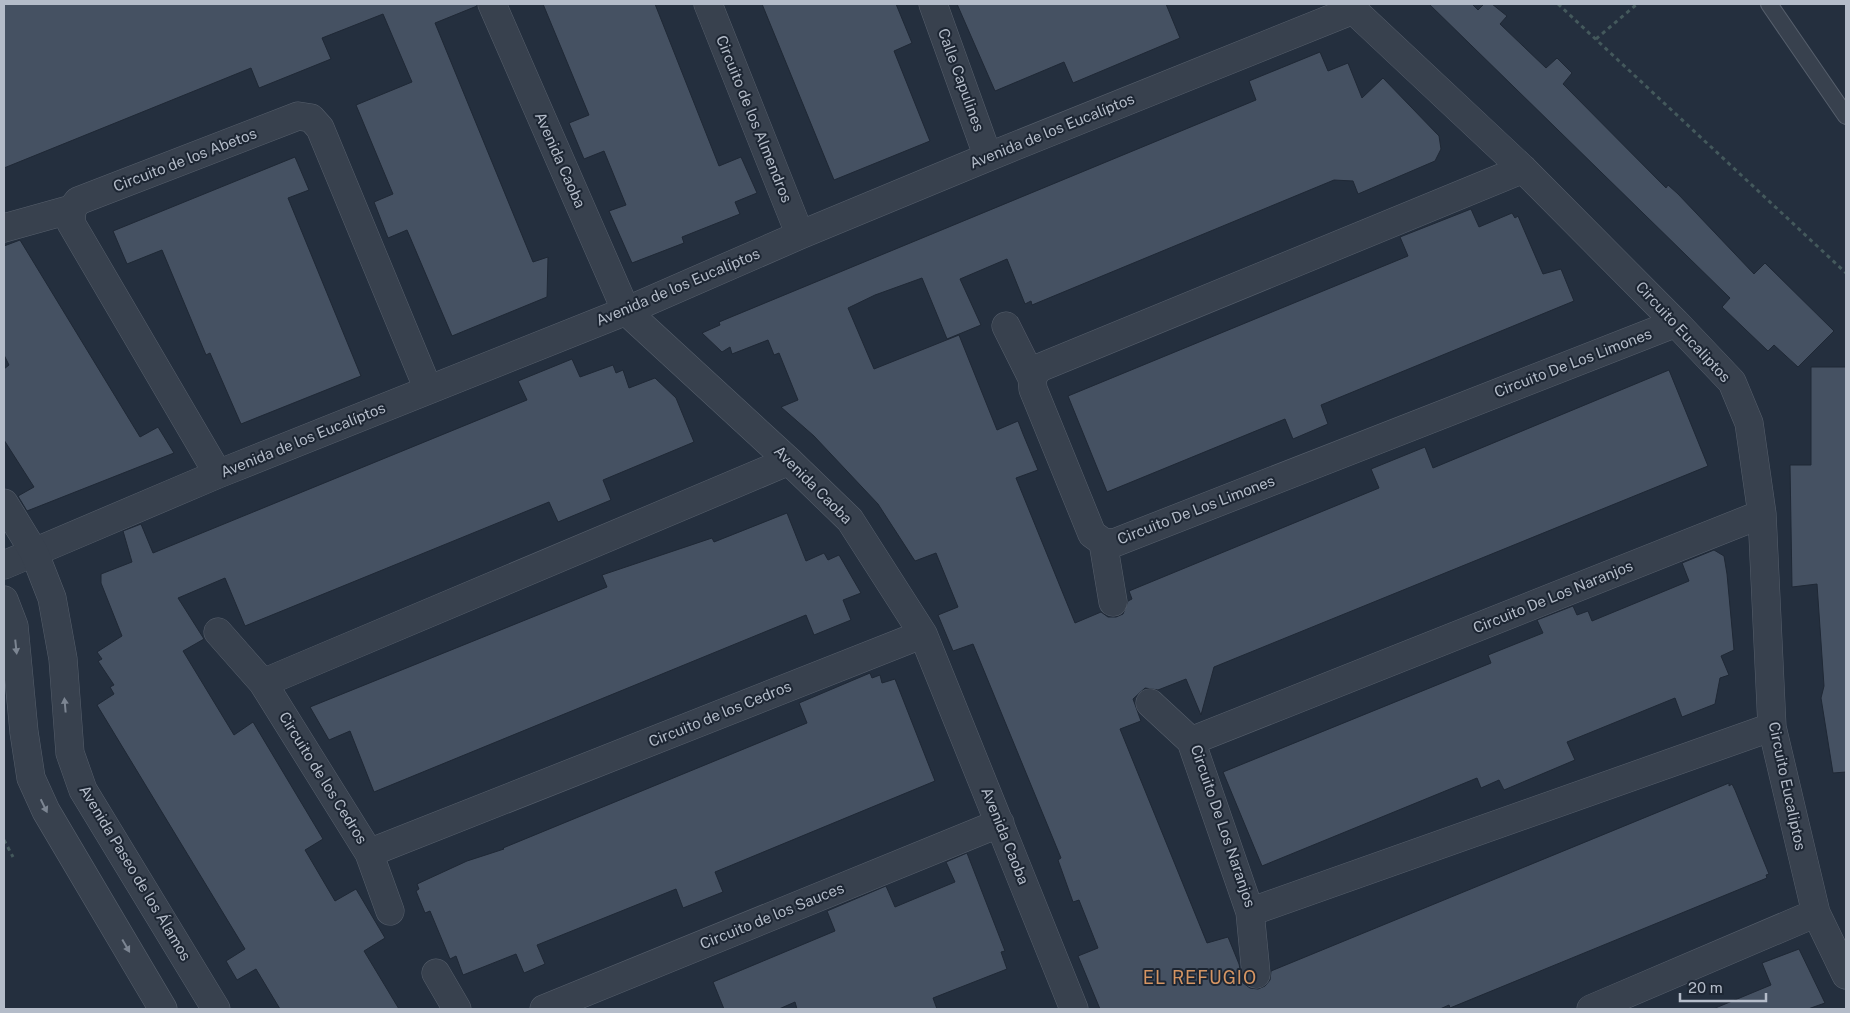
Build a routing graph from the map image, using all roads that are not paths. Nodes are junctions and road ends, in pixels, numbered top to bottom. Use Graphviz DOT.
graph roads {
  1 [pos="492,4"];
  2 [pos="708,4"];
  3 [pos="933,4"];
  4 [pos="1769,4"];
  5 [pos="1350,7"];
  6 [pos="1846,116"];
  7 [pos="988,157"];
  8 [pos="1523,169"];
  9 [pos="72,209"];
  10 [pos="4,228"];
  11 [pos="800,235"];
  12 [pos="626,311"];
  13 [pos="1676,323"];
  14 [pos="1006,326"];
  15 [pos="1032,378"];
  16 [pos="428,390"];
  17 [pos="789,461"];
  18 [pos="218,474"];
  19 [pos="4,503"];
  20 [pos="1762,514"];
  21 [pos="1103,542"];
  22 [pos="34,552"];
  23 [pos="4,565"];
  24 [pos="4,600"];
  25 [pos="1113,602"];
  26 [pos="218,632"];
  27 [pos="923,634"];
  28 [pos="263,683"];
  29 [pos="1150,702"];
  30 [pos="1772,727"];
  31 [pos="1191,741"];
  32 [pos="1000,823"];
  33 [pos="369,853"];
  34 [pos="390,911"];
  35 [pos="1250,912"];
  36 [pos="1816,913"];
  37 [pos="436,973"];
  38 [pos="1256,974"];
  39 [pos="1846,975"];
  40 [pos="163,1009"];
  41 [pos="216,1009"];
  42 [pos="457,1009"];
  43 [pos="544,1009"];
  44 [pos="1074,1009"];
  45 [pos="1591,1009"];
  1 -- 12 [label="street, Avenida Caoba"];
  2 -- 11 [label="street, Circuito de los Almendros"];
  3 -- 7 [label="street, Calle Capulines"];
  4 -- 6 [label="lane"];
  5 -- 7 [label="street, Avenida de los Eucalíptos"];
  5 -- 8 [label="street, Circuito Eucaliptos"];
  7 -- 11 [label="street, Avenida de los Eucalíptos"];
  8 -- 13 [label="street, Circuito Eucaliptos"];
  8 -- 15 [label="street"];
  9 -- 10 [label="street, Circuito de los Abetos"];
  9 -- 16 [label="street, Circuito de los Abetos"];
  9 -- 18 [label="street"];
  11 -- 12 [label="street, Avenida de los Eucalíptos"];
  12 -- 16 [label="street, Avenida de los Eucalíptos"];
  12 -- 17 [label="street, Avenida Caoba"];
  13 -- 20 [label="street, Circuito Eucaliptos"];
  13 -- 21 [label="street, Circuito De Los Limones"];
  14 -- 15 [label="street, Circuito De Los Limones"];
  15 -- 21 [label="street, Circuito De Los Limones"];
  16 -- 18 [label="street, Avenida de los Eucalíptos"];
  17 -- 27 [label="street, Avenida Caoba"];
  17 -- 28 [label="street"];
  18 -- 22 [label="street, Avenida de los Eucalíptos"];
  19 -- 22 [label="street, Avenida Paseo de los Álamos"];
  20 -- 30 [label="street, Circuito Eucaliptos"];
  20 -- 31 [label="street, Circuito De Los Naranjos"];
  21 -- 25 [label="street"];
  22 -- 23 [label="street, Avenida de los Eucalíptos"];
  41 -- 22 [label="street, Avenida Paseo de los Álamos, one-way"];
  24 -- 40 [label="street, one-way"];
  26 -- 28 [label="street, Circuito de los Cedros"];
  27 -- 32 [label="street, Avenida Caoba"];
  27 -- 33 [label="street, Circuito de los Cedros"];
  28 -- 33 [label="street, Circuito de los Cedros"];
  29 -- 31 [label="street"];
  30 -- 35 [label="street, Circuito De Los Naranjos"];
  30 -- 36 [label="street, Circuito Eucaliptos"];
  31 -- 35 [label="street, Circuito De Los Naranjos"];
  32 -- 43 [label="street, Circuito de los Sauces"];
  32 -- 44 [label="street, Avenida Caoba"];
  33 -- 34 [label="street"];
  35 -- 38 [label="street"];
  36 -- 39 [label="street, Circuito Eucaliptos"];
  36 -- 45 [label="street"];
  37 -- 42 [label="street"];
}
